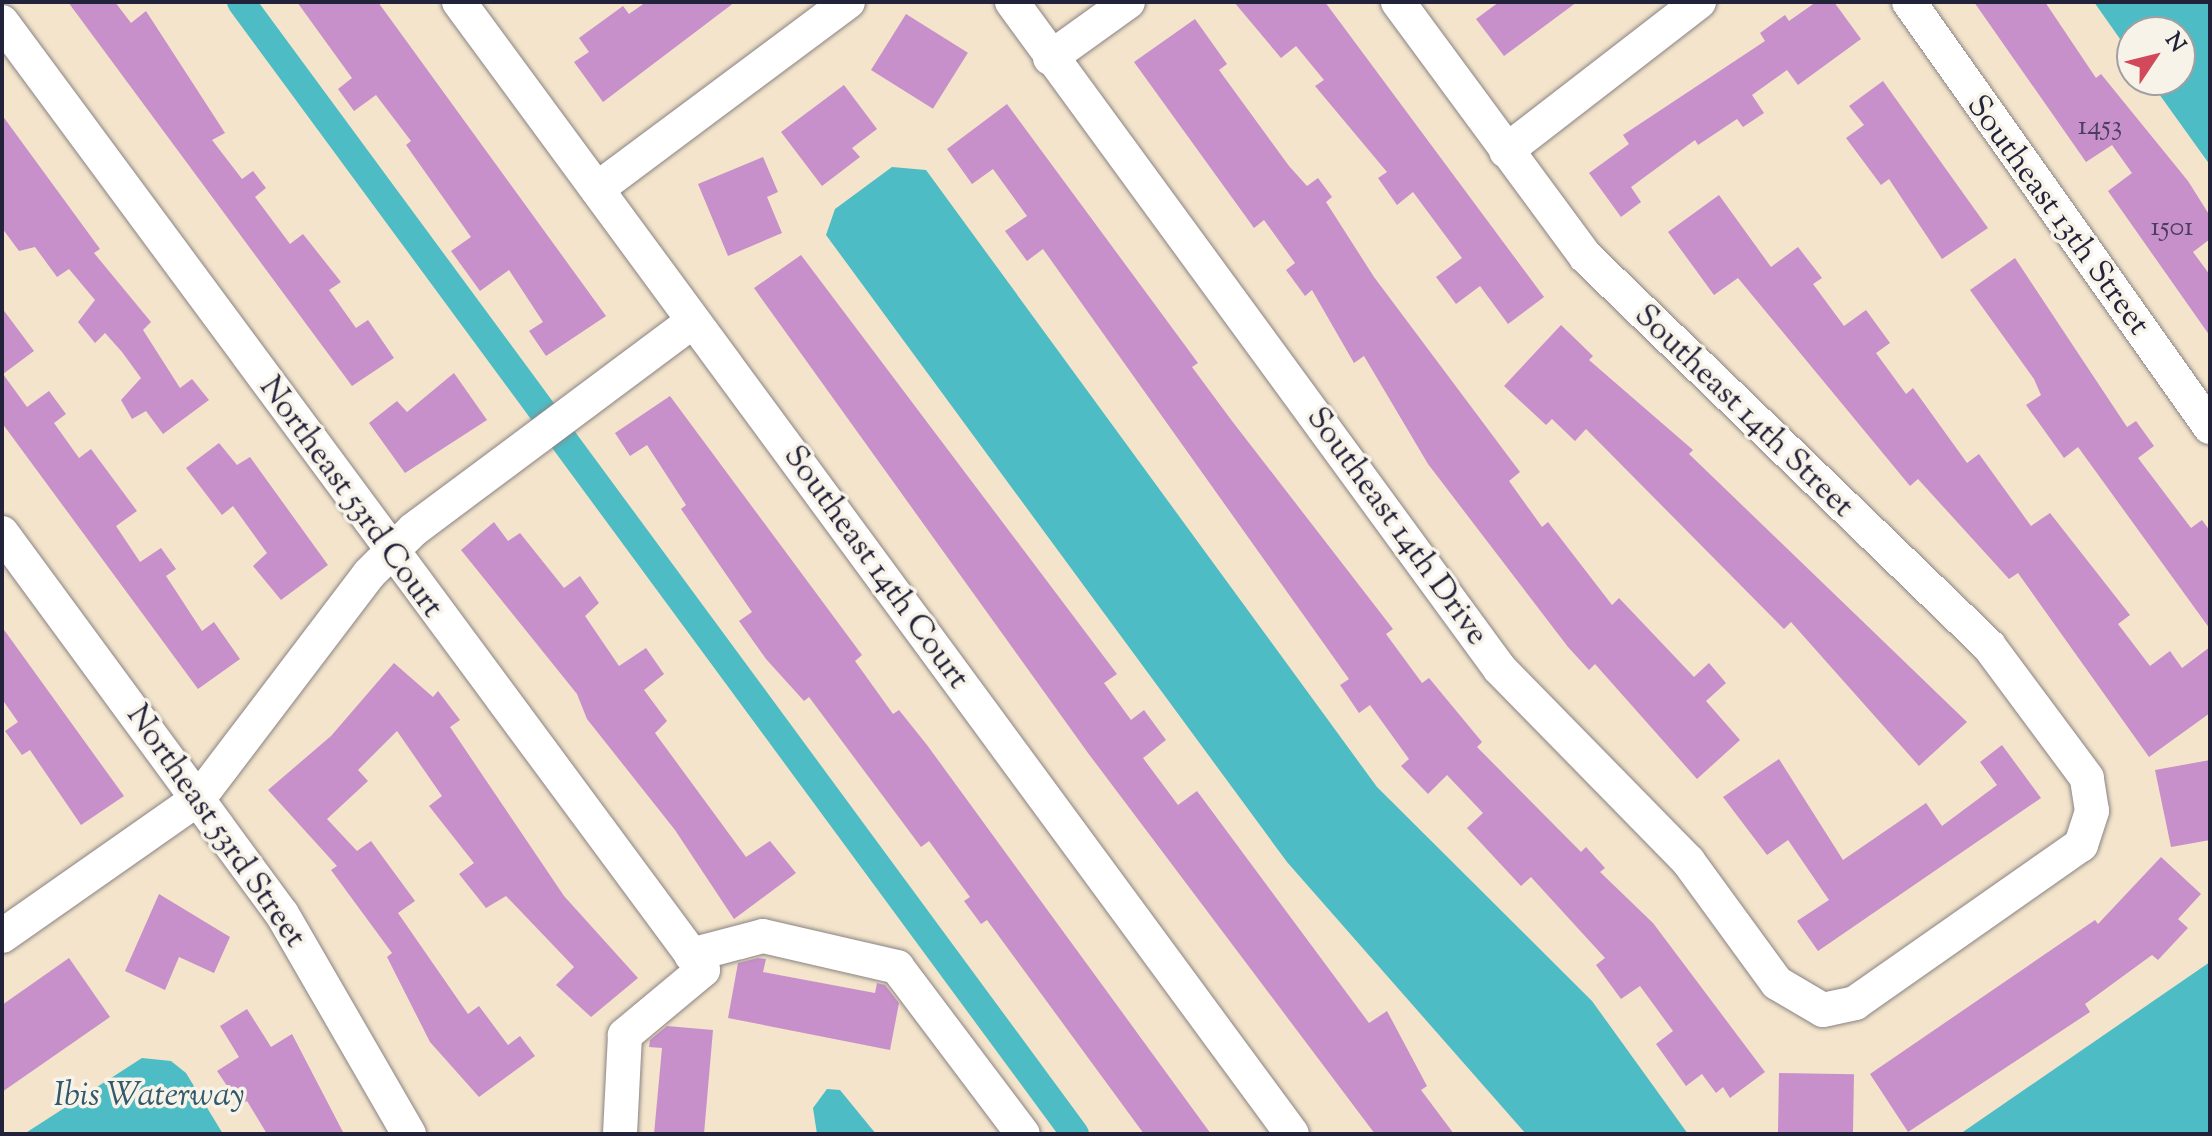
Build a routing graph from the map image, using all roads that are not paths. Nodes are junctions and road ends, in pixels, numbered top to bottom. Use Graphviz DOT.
graph roads {
  1 [pos="459,2"];
  2 [pos="848,2"];
  3 [pos="1012,2"];
  4 [pos="1128,2"];
  5 [pos="1398,2"];
  6 [pos="1699,2"];
  7 [pos="1909,2"];
  8 [pos="2,22"];
  9 [pos="1050,58"];
  10 [pos="1506,151"];
  11 [pos="597,189"];
  12 [pos="693,321"];
  13 [pos="2210,427"];
  14 [pos="2,533"];
  15 [pos="389,551"];
  16 [pos="199,798"];
  17 [pos="2092,811"];
  18 [pos="2,936"];
  19 [pos="697,963"];
  20 [pos="409,1134"];
  21 [pos="620,1134"];
  22 [pos="1023,1134"];
  23 [pos="1292,1134"];
  1 -- 11 [label="street, Southeast 14th Court"];
  2 -- 11 [label="street"];
  3 -- 9 [label="street, Southeast 14th Drive"];
  4 -- 9 [label="street"];
  5 -- 10 [label="street, Southeast 14th Street"];
  6 -- 10 [label="street"];
  7 -- 13 [label="street, Southeast 13th Street"];
  8 -- 15 [label="street, Northeast 53rd Court"];
  9 -- 17 [label="street, Southeast 14th Drive"];
  10 -- 17 [label="street, Southeast 14th Street"];
  11 -- 12 [label="street, Southeast 14th Court"];
  12 -- 15 [label="street"];
  12 -- 23 [label="street, Southeast 14th Court"];
  14 -- 16 [label="street, Northeast 53rd Street"];
  15 -- 16 [label="street"];
  15 -- 19 [label="street, Northeast 53rd Court"];
  16 -- 18 [label="street"];
  16 -- 20 [label="street, Northeast 53rd Street"];
  19 -- 21 [label="street"];
  19 -- 22 [label="street"];
}
